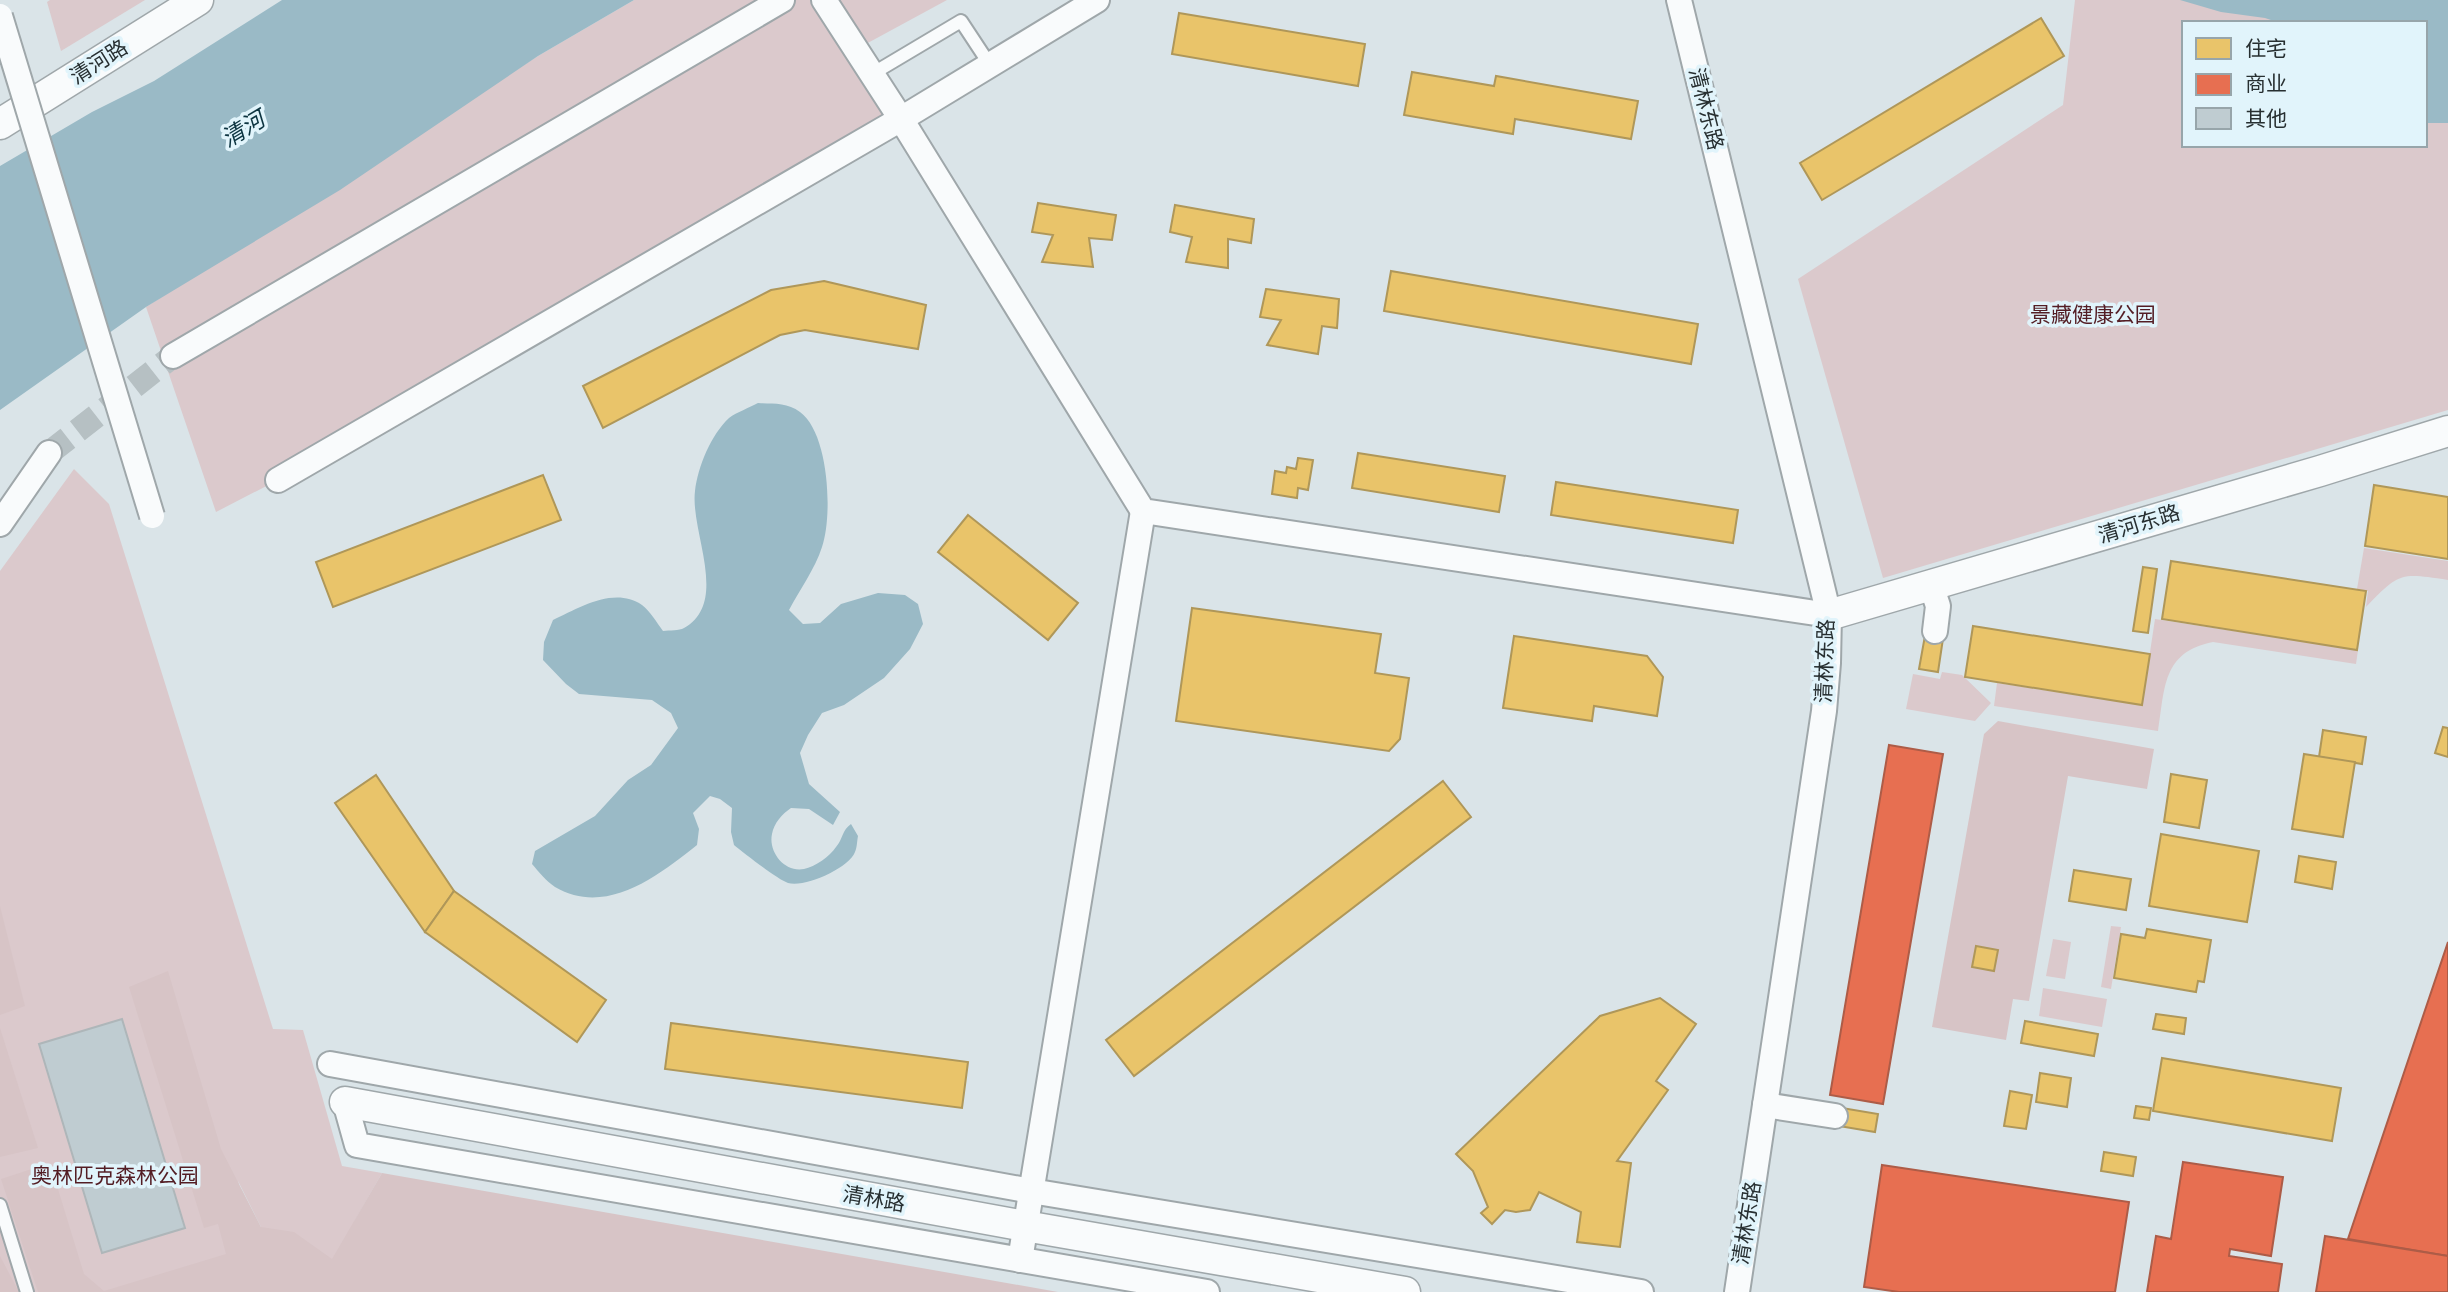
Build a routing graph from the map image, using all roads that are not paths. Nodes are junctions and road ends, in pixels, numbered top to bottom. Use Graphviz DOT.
graph roads {
  1 [pos="198,0"];
  2 [pos="782,0"];
  3 [pos="824,0"];
  4 [pos="1097,0"];
  5 [pos="1679,0"];
  6 [pos="0,16"];
  7 [pos="990,65"];
  8 [pos="872,74"];
  9 [pos="901,119"];
  10 [pos="0,124"];
  11 [pos="173,356"];
  12 [pos="2448,431"];
  13 [pos="49,453"];
  14 [pos="278,480"];
  15 [pos="1143,511"];
  16 [pos="152,516"];
  17 [pos="0,524"];
  18 [pos="1933,592"];
  19 [pos="1829,615"];
  20 [pos="1936,631"];
  21 [pos="330,1064"];
  22 [pos="345,1102"];
  23 [pos="1765,1105"];
  24 [pos="1835,1116"];
  25 [pos="1031,1191"];
  26 [pos="0,1205"];
  27 [pos="1025,1226"];
  28 [pos="1020,1261"];
  29 [pos="27,1292"];
  30 [pos="1208,1292"];
  31 [pos="1405,1292"];
  32 [pos="1641,1292"];
  33 [pos="1737,1292"];
  1 -- 10 [label="street, 清河路"];
  2 -- 11 [label="street"];
  3 -- 8 [label="street"];
  4 -- 7 [label="street"];
  5 -- 19 [label="street, 清林东路"];
  6 -- 16 [label="street, bridge"];
  7 -- 8 [label="lane"];
  7 -- 9 [label="street"];
  8 -- 9 [label="street"];
  9 -- 14 [label="street"];
  9 -- 15 [label="street"];
  12 -- 18 [label="street, 清河东路"];
  13 -- 17 [label="street"];
  15 -- 19 [label="street"];
  15 -- 25 [label="street"];
  18 -- 19 [label="street, 清河东路"];
  18 -- 20 [label="street"];
  19 -- 23 [label="street, 清林东路"];
  21 -- 25 [label="street"];
  22 -- 27 [label="street, 清林路"];
  22 -- 28 [label="street"];
  23 -- 24 [label="street"];
  23 -- 33 [label="street, 清林东路"];
  25 -- 27 [label="street"];
  25 -- 32 [label="street"];
  26 -- 29 [label="lane"];
  27 -- 28 [label="street"];
  27 -- 31 [label="street, 清林路"];
  28 -- 30 [label="street"];
}
